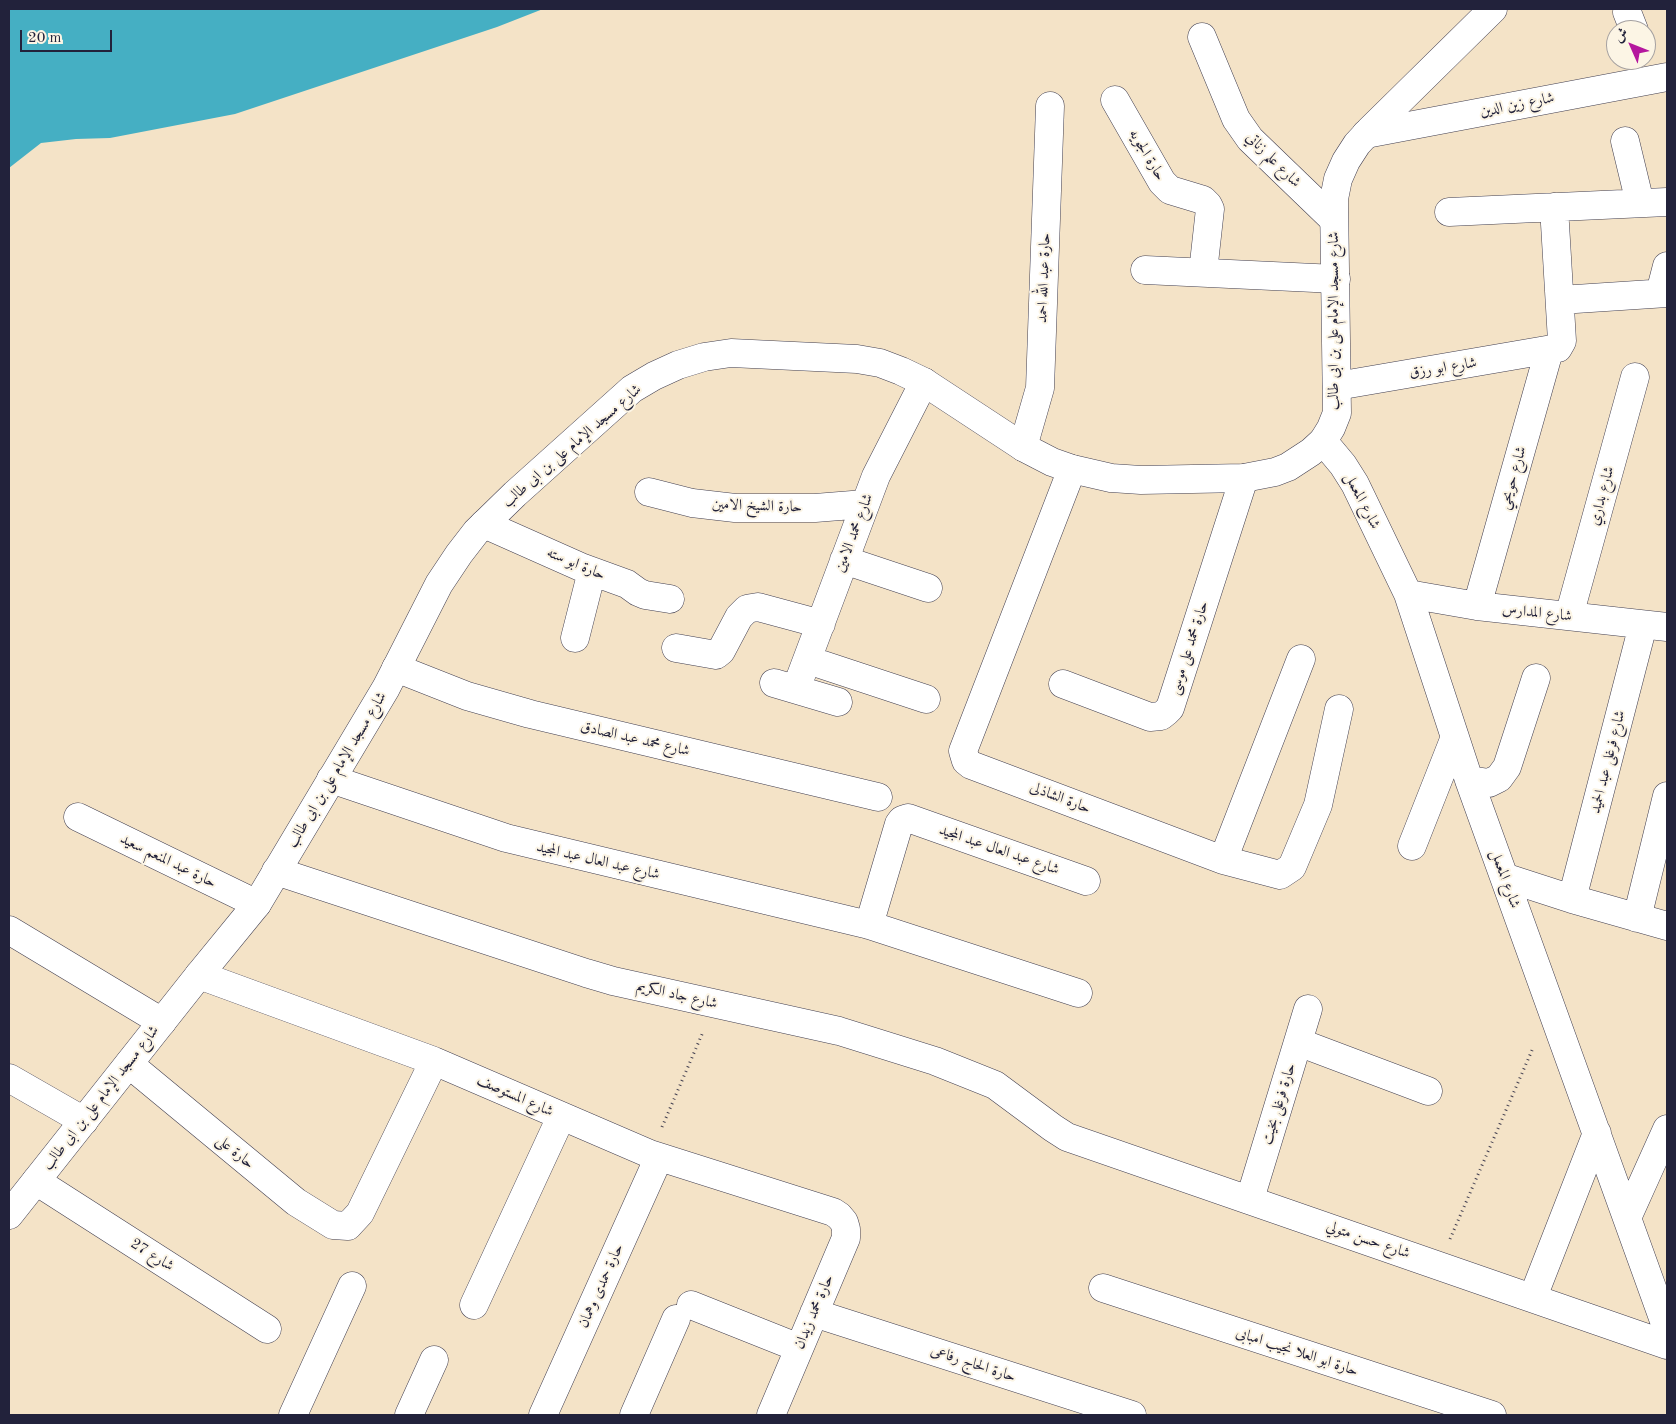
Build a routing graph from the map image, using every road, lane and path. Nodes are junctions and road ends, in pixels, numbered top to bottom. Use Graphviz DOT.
graph roads {
  1 [pos="1493,9"];
  2 [pos="1202,37"];
  3 [pos="1655,72"];
  4 [pos="1115,100"];
  5 [pos="1050,106"];
  6 [pos="1366,134"];
  7 [pos="1625,141"];
  8 [pos="1667,202"];
  9 [pos="1640,203"];
  10 [pos="1554,207"];
  11 [pos="1449,212"];
  12 [pos="1334,219"];
  13 [pos="1667,266"];
  14 [pos="1145,270"];
  15 [pos="1202,272"];
  16 [pos="1336,278"];
  17 [pos="1664,293"];
  18 [pos="1560,300"];
  19 [pos="1549,351"];
  20 [pos="1635,377"];
  21 [pos="924,382"];
  22 [pos="1337,386"];
  23 [pos="1322,441"];
  24 [pos="1023,447"];
  25 [pos="1072,469"];
  26 [pos="1244,478"];
  27 [pos="649,492"];
  28 [pos="865,504"];
  29 [pos="484,524"];
  30 [pos="844,560"];
  31 [pos="592,572"];
  32 [pos="928,588"];
  33 [pos="1408,594"];
  34 [pos="670,599"];
  35 [pos="1477,606"];
  36 [pos="1569,616"];
  37 [pos="821,624"];
  38 [pos="1655,626"];
  39 [pos="575,638"];
  40 [pos="676,648"];
  41 [pos="1301,659"];
  42 [pos="808,660"];
  43 [pos="396,668"];
  44 [pos="1536,678"];
  45 [pos="1063,684"];
  46 [pos="926,699"];
  47 [pos="838,702"];
  48 [pos="1340,709"];
  49 [pos="1455,736"];
  50 [pos="331,779"];
  51 [pos="1469,780"];
  52 [pos="1667,796"];
  53 [pos="878,797"];
  54 [pos="78,817"];
  55 [pos="1412,846"];
  56 [pos="1222,860"];
  57 [pos="276,871"];
  58 [pos="1504,877"];
  59 [pos="1086,881"];
  60 [pos="1572,899"];
  61 [pos="257,904"];
  62 [pos="1636,918"];
  63 [pos="869,926"];
  64 [pos="1667,926"];
  65 [pos="9,930"];
  66 [pos="199,975"];
  67 [pos="1078,993"];
  68 [pos="715,1004"];
  69 [pos="1551,1006"];
  70 [pos="1308,1009"];
  71 [pos="162,1022"];
  72 [pos="1298,1042"];
  73 [pos="434,1061"];
  74 [pos="128,1064"];
  75 [pos="9,1078"];
  76 [pos="1428,1092"];
  77 [pos="561,1117"];
  78 [pos="84,1121"];
  79 [pos="1667,1129"];
  80 [pos="1597,1133"];
  81 [pos="1068,1137"];
  82 [pos="655,1156"];
  83 [pos="36,1181"];
  84 [pos="1250,1200"];
  85 [pos="833,1212"];
  86 [pos="9,1215"];
  87 [pos="1627,1218"];
  88 [pos="1439,1265"];
  89 [pos="352,1286"];
  90 [pos="1103,1288"];
  91 [pos="1533,1297"];
  92 [pos="474,1305"];
  93 [pos="814,1313"];
  94 [pos="268,1329"];
  95 [pos="1667,1329"];
  96 [pos="1667,1345"];
  97 [pos="799,1348"];
  98 [pos="434,1360"];
  99 [pos="293,1415"];
  100 [pos="409,1415"];
  101 [pos="543,1415"];
  102 [pos="634,1415"];
  103 [pos="771,1415"];
  104 [pos="1132,1415"];
  105 [pos="1492,1415"];
  1 -- 6 [label="street, شارع مسجد الإمام على بن ابى طالب"];
  2 -- 12 [label="street, شارع علم زناتي"];
  3 -- 6 [label="street, شارع زين الدين"];
  4 -- 15 [label="street, حارة الجويه"];
  5 -- 24 [label="street, حارة عبد الله احمد"];
  6 -- 12 [label="street, شارع مسجد الإمام على بن ابى طالب"];
  7 -- 9 [label="street"];
  8 -- 9 [label="street"];
  9 -- 10 [label="street"];
  10 -- 11 [label="street"];
  10 -- 18 [label="street"];
  12 -- 16 [label="street, شارع مسجد الإمام على بن ابى طالب"];
  13 -- 17 [label="street"];
  14 -- 15 [label="street"];
  15 -- 16 [label="street"];
  16 -- 22 [label="street, شارع مسجد الإمام على بن ابى طالب"];
  17 -- 18 [label="street"];
  18 -- 19 [label="street"];
  19 -- 22 [label="street, شارع ابو رزق"];
  19 -- 35 [label="street, شارع حويحي"];
  20 -- 36 [label="street, شارع بداري"];
  21 -- 24 [label="street, شارع مسجد الإمام على بن ابى طالب"];
  21 -- 28 [label="street, شارع محمد الامين"];
  21 -- 29 [label="street, شارع مسجد الإمام على بن ابى طالب"];
  22 -- 23 [label="street, شارع مسجد الإمام على بن ابى طالب"];
  23 -- 26 [label="street, شارع مسجد الإمام على بن ابى طالب"];
  23 -- 33 [label="street, شارع المعمل"];
  24 -- 25 [label="street, شارع مسجد الإمام على بن ابى طالب"];
  25 -- 26 [label="street, شارع مسجد الإمام على بن ابى طالب"];
  25 -- 56 [label="street, حارة الشاذلى"];
  26 -- 45 [label="street, حارة محمد على موسى"];
  27 -- 28 [label="street, حارة الشيخ الامين"];
  28 -- 30 [label="street, شارع محمد الامين"];
  29 -- 31 [label="street, حارة ابو سته"];
  29 -- 43 [label="street, شارع مسجد الإمام على بن ابى طالب"];
  30 -- 32 [label="street"];
  30 -- 37 [label="street, شارع محمد الامين"];
  31 -- 34 [label="street, حارة ابو سته"];
  31 -- 39 [label="street"];
  33 -- 35 [label="street, شارع المدارس"];
  33 -- 49 [label="street, شارع المعمل"];
  35 -- 36 [label="street, شارع المدارس"];
  36 -- 38 [label="street, شارع المدارس"];
  37 -- 40 [label="street"];
  37 -- 42 [label="street, شارع محمد الامين"];
  38 -- 60 [label="street, شارع فرغلى عبد الحميد"];
  41 -- 56 [label="street"];
  42 -- 46 [label="street"];
  42 -- 47 [label="street, شارع محمد الامين"];
  43 -- 50 [label="street, شارع مسجد الإمام على بن ابى طالب"];
  43 -- 53 [label="street, شارع محمد عبد الصادق"];
  44 -- 51 [label="street"];
  48 -- 56 [label="street, حارة الشاذلى"];
  49 -- 51 [label="street, شارع المعمل"];
  49 -- 55 [label="street"];
  50 -- 57 [label="street, شارع مسجد الإمام على بن ابى طالب"];
  50 -- 63 [label="street, شارع عبد العال عبد المجيد"];
  51 -- 58 [label="street, شارع المعمل"];
  52 -- 62 [label="street"];
  54 -- 61 [label="street, حارة عبد المنعم سعيد"];
  57 -- 61 [label="street, شارع مسجد الإمام على بن ابى طالب"];
  57 -- 68 [label="street, شارع جاد الكريم"];
  58 -- 60 [label="street"];
  58 -- 69 [label="street, شارع المعمل"];
  59 -- 63 [label="street, شارع عبد العال عبد المجيد"];
  60 -- 62 [label="street"];
  61 -- 66 [label="street, شارع مسجد الإمام على بن ابى طالب"];
  62 -- 64 [label="street"];
  63 -- 67 [label="street, شارع عبد العال عبد المجيد"];
  65 -- 71 [label="street"];
  66 -- 71 [label="street, شارع مسجد الإمام على بن ابى طالب"];
  66 -- 73 [label="street, شارع المستوصف"];
  68 -- 81 [label="street, شارع جاد الكريم"];
  68 -- 82 [label="path"];
  69 -- 80 [label="street, شارع المعمل"];
  69 -- 88 [label="path"];
  70 -- 72 [label="street, حارة فرغلى بخيت"];
  71 -- 74 [label="street, شارع مسجد الإمام على بن ابى طالب"];
  72 -- 76 [label="street"];
  72 -- 84 [label="street, حارة فرغلى بخيت"];
  73 -- 74 [label="street, حارة على"];
  73 -- 77 [label="street, شارع المستوصف"];
  74 -- 78 [label="street, شارع مسجد الإمام على بن ابى طالب"];
  75 -- 78 [label="street"];
  77 -- 82 [label="street, شارع المستوصف"];
  77 -- 92 [label="street"];
  78 -- 83 [label="street, شارع مسجد الإمام على بن ابى طالب"];
  79 -- 87 [label="street"];
  80 -- 87 [label="street, شارع المعمل"];
  80 -- 91 [label="street"];
  81 -- 84 [label="street, شارع حسن متولي"];
  82 -- 85 [label="street, شارع المستوصف"];
  82 -- 101 [label="street, حارة حمدى وهمان"];
  83 -- 86 [label="street, شارع مسجد الإمام على بن ابى طالب"];
  83 -- 94 [label="street, شارع 27"];
  84 -- 88 [label="street, شارع حسن متولي"];
  85 -- 93 [label="street, حارة محمد زيدان"];
  87 -- 95 [label="street, شارع المعمل"];
  88 -- 91 [label="street, شارع حسن متولي"];
  89 -- 99 [label="street"];
  90 -- 105 [label="street, حارة ابو العلا نجيب امبابى"];
  91 -- 96 [label="street, شارع حسن متولي"];
  93 -- 97 [label="street, حارة محمد زيدان"];
  93 -- 104 [label="street, حارة الحاج رفاعى"];
  97 -- 102 [label="street"];
  97 -- 103 [label="street, حارة محمد زيدان"];
  98 -- 100 [label="street"];
}
